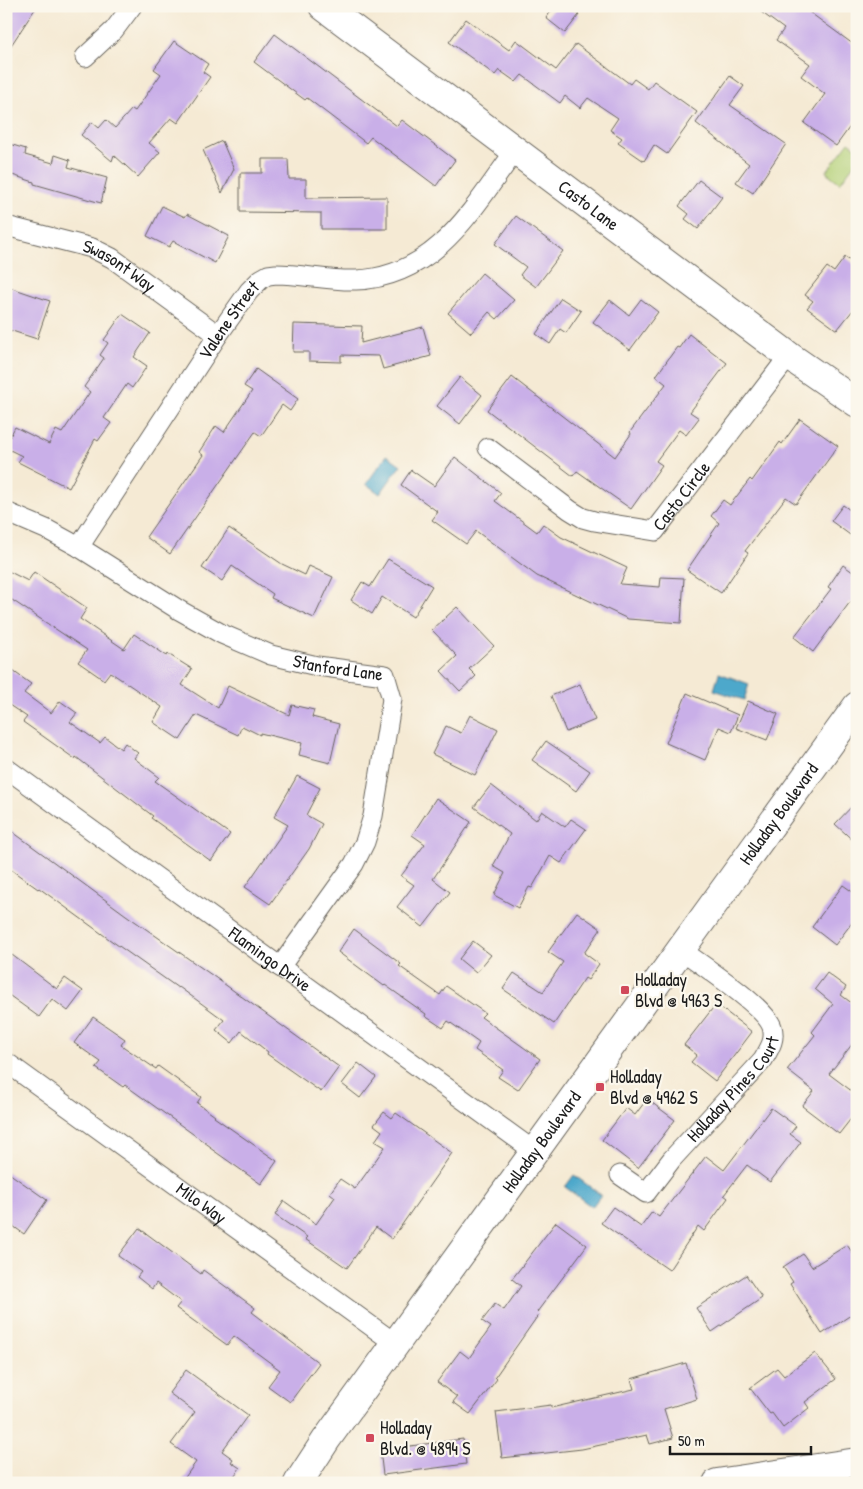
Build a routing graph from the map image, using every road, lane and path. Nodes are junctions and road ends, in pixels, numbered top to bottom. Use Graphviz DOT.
graph roads {
  1 [pos="132,6"];
  2 [pos="323,6"];
  3 [pos="86,57"];
  4 [pos="515,150"];
  5 [pos="6,226"];
  6 [pos="218,335"];
  7 [pos="789,356"];
  8 [pos="857,403"];
  9 [pos="488,448"];
  10 [pos="6,512"];
  11 [pos="79,547"];
  12 [pos="857,706"];
  13 [pos="6,768"];
  14 [pos="680,949"];
  15 [pos="280,967"];
  16 [pos="6,1062"];
  17 [pos="534,1151"];
  18 [pos="620,1175"];
  19 [pos="396,1344"];
  20 [pos="857,1462"];
  21 [pos="298,1483"];
  22 [pos="717,1483"];
  1 -- 3 [label="street"];
  2 -- 4 [label="main road, Casto Lane"];
  4 -- 6 [label="street, Valene Street"];
  4 -- 7 [label="main road, Casto Lane"];
  5 -- 6 [label="street, Swasont Way"];
  6 -- 11 [label="street, Valene Street"];
  7 -- 8 [label="main road, Casto Lane"];
  7 -- 9 [label="street, Casto Circle"];
  10 -- 11 [label="street, Stanford Lane"];
  11 -- 15 [label="street, Stanford Lane"];
  12 -- 14 [label="main road, Holladay Boulevard"];
  13 -- 15 [label="street, Flamingo Drive"];
  14 -- 17 [label="main road, Holladay Boulevard"];
  14 -- 18 [label="street, Holladay Pines Court"];
  15 -- 17 [label="street, Flamingo Drive"];
  16 -- 19 [label="street, Milo Way"];
  17 -- 19 [label="main road, Holladay Boulevard"];
  19 -- 21 [label="main road, Holladay Boulevard"];
  20 -- 22 [label="main road"];
}
